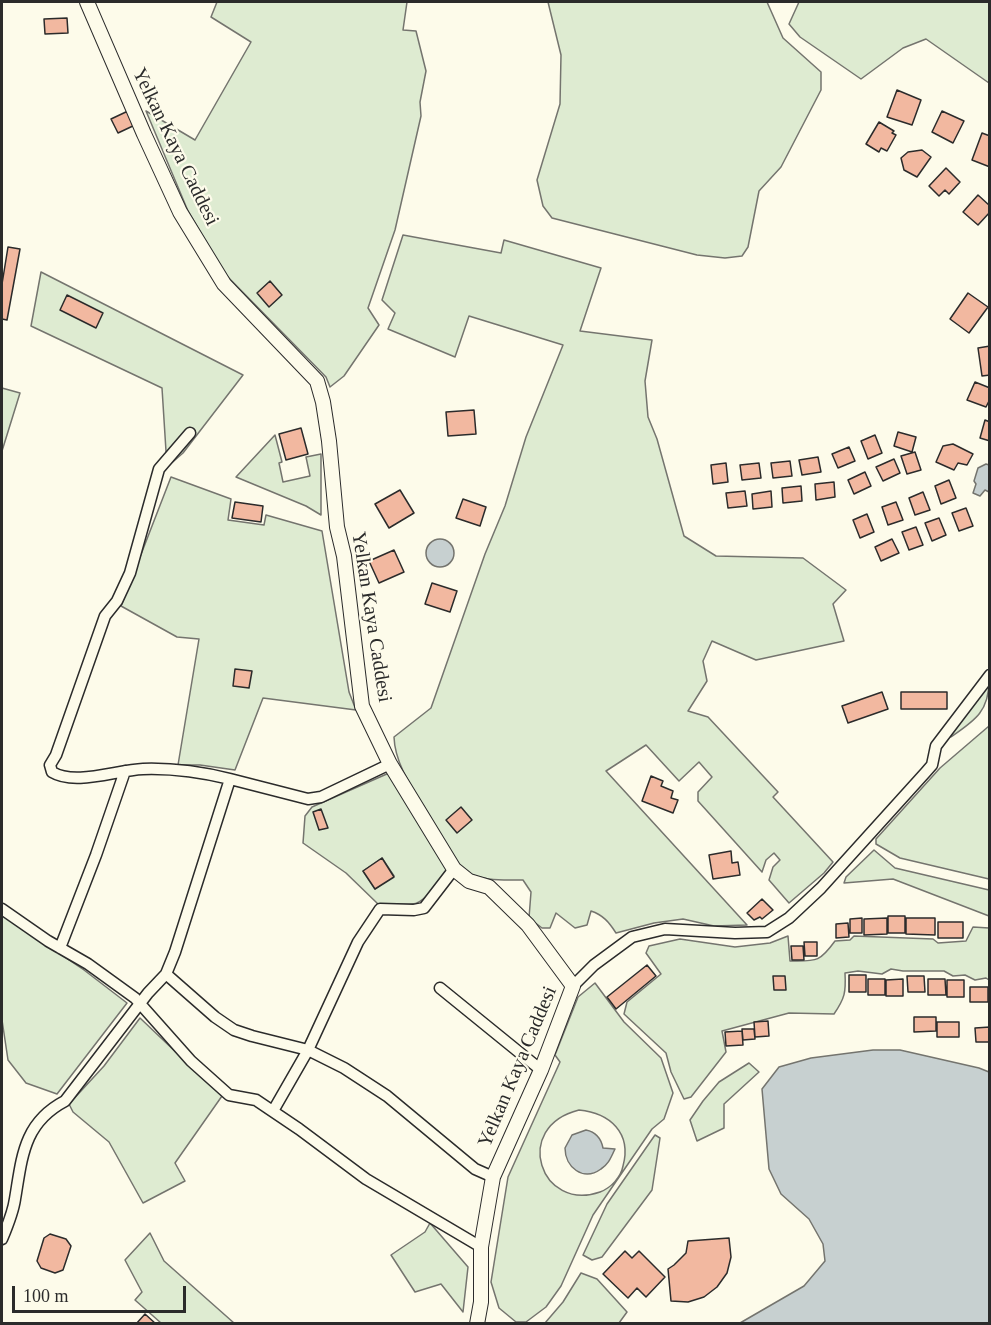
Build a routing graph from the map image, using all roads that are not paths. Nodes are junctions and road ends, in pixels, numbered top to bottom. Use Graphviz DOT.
graph roads {
  1 [pos="87,2"];
  2 [pos="190,433"];
  3 [pos="990,675"];
  4 [pos="390,764"];
  5 [pos="125,771"];
  6 [pos="230,779"];
  7 [pos="454,869"];
  8 [pos="2,909"];
  9 [pos="60,948"];
  10 [pos="166,974"];
  11 [pos="573,986"];
  12 [pos="440,988"];
  13 [pos="139,1004"];
  14 [pos="308,1050"];
  15 [pos="541,1070"];
  16 [pos="273,1111"];
  17 [pos="493,1177"];
  18 [pos="2,1239"];
  19 [pos="481,1247"];
  20 [pos="477,1323"];
  1 -- 4 [label="street, Yelkan Kaya Caddesi"];
  2 -- 5 [label="street"];
  3 -- 11 [label="street"];
  4 -- 6 [label="street"];
  4 -- 7 [label="street, Yelkan Kaya Caddesi"];
  5 -- 6 [label="street"];
  5 -- 9 [label="street"];
  6 -- 10 [label="street"];
  7 -- 11 [label="street, Yelkan Kaya Caddesi"];
  7 -- 14 [label="street"];
  8 -- 9 [label="street"];
  9 -- 13 [label="street"];
  10 -- 13 [label="street"];
  10 -- 14 [label="street"];
  11 -- 15 [label="street, Yelkan Kaya Caddesi"];
  12 -- 15 [label="street"];
  13 -- 16 [label="street"];
  13 -- 18 [label="street"];
  14 -- 16 [label="street"];
  14 -- 17 [label="street"];
  15 -- 17 [label="street, Yelkan Kaya Caddesi"];
  16 -- 19 [label="street"];
  17 -- 19 [label="street, Yelkan Kaya Caddesi"];
  19 -- 20 [label="street, Yelkan Kaya Caddesi"];
}
